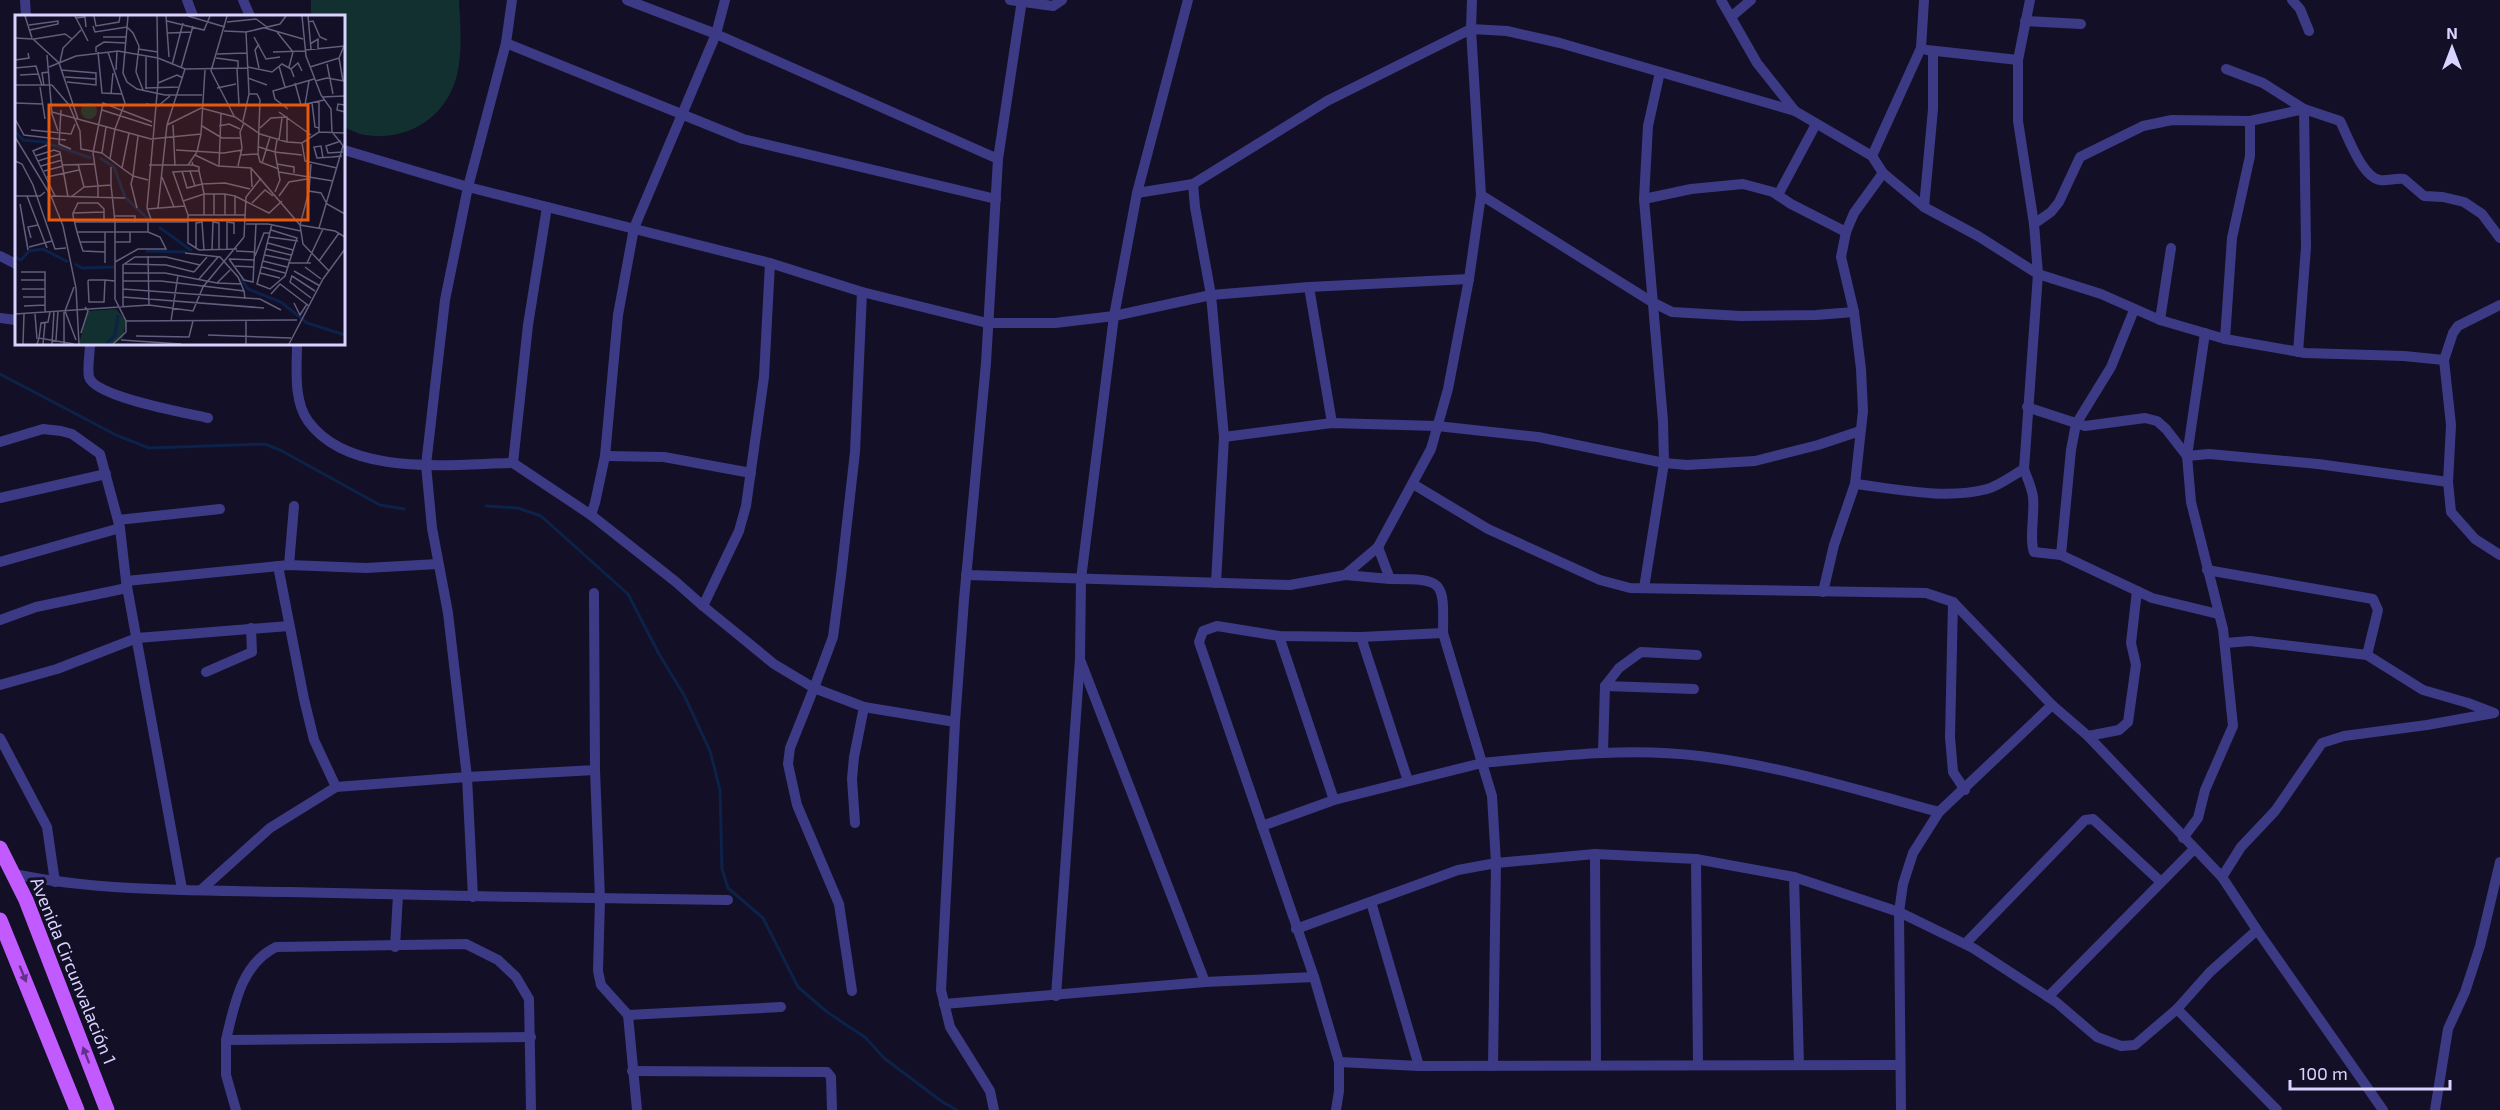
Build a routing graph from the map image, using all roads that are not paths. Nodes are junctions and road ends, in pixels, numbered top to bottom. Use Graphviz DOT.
graph roads {
  1 [pos="25,0"];
  2 [pos="187,0"];
  3 [pos="243,0"];
  4 [pos="512,0"];
  5 [pos="627,0"];
  6 [pos="725,0"];
  7 [pos="1062,0"];
  8 [pos="1188,0"];
  9 [pos="1472,0"];
  10 [pos="1721,0"];
  11 [pos="1751,0"];
  12 [pos="1924,0"];
  13 [pos="2030,0"];
  14 [pos="2292,0"];
  15 [pos="1018,1"];
  16 [pos="26,15"];
  17 [pos="193,15"];
  18 [pos="250,15"];
  19 [pos="1731,17"];
  20 [pos="2025,21"];
  21 [pos="2081,24"];
  22 [pos="1472,29"];
  23 [pos="2309,31"];
  24 [pos="716,34"];
  25 [pos="506,43"];
  26 [pos="1921,48"];
  27 [pos="1933,52"];
  28 [pos="2018,60"];
  29 [pos="2226,69"];
  30 [pos="1660,72"];
  31 [pos="2304,109"];
  32 [pos="1795,111"];
  33 [pos="681,114"];
  34 [pos="2250,121"];
  35 [pos="1816,124"];
  36 [pos="345,150"];
  37 [pos="1872,156"];
  38 [pos="998,159"];
  39 [pos="1883,173"];
  40 [pos="1193,184"];
  41 [pos="468,187"];
  42 [pos="1137,193"];
  43 [pos="1481,195"];
  44 [pos="1778,195"];
  45 [pos="996,199"];
  46 [pos="1644,199"];
  47 [pos="546,207"];
  48 [pos="1924,207"];
  49 [pos="2034,224"];
  50 [pos="634,228"];
  51 [pos="1846,232"];
  52 [pos="2500,238"];
  53 [pos="2171,248"];
  54 [pos="0,256"];
  55 [pos="770,263"];
  56 [pos="15,264"];
  57 [pos="2038,274"];
  58 [pos="1469,279"];
  59 [pos="1309,287"];
  60 [pos="862,292"];
  61 [pos="1211,295"];
  62 [pos="1652,302"];
  63 [pos="2500,305"];
  64 [pos="2134,310"];
  65 [pos="1854,312"];
  66 [pos="1114,316"];
  67 [pos="0,318"];
  68 [pos="15,320"];
  69 [pos="2160,320"];
  70 [pos="987,323"];
  71 [pos="2205,333"];
  72 [pos="2225,339"];
  73 [pos="90,345"];
  74 [pos="297,345"];
  75 [pos="2298,352"];
  76 [pos="2445,360"];
  77 [pos="2027,407"];
  78 [pos="208,418"];
  79 [pos="1332,423"];
  80 [pos="2076,424"];
  81 [pos="1437,426"];
  82 [pos="1860,431"];
  83 [pos="1224,437"];
  84 [pos="0,442"];
  85 [pos="605,456"];
  86 [pos="2187,456"];
  87 [pos="513,463"];
  88 [pos="1664,463"];
  89 [pos="426,465"];
  90 [pos="2024,469"];
  91 [pos="751,473"];
  92 [pos="106,474"];
  93 [pos="2448,482"];
  94 [pos="1855,483"];
  95 [pos="1413,484"];
  96 [pos="0,498"];
  97 [pos="294,506"];
  98 [pos="220,509"];
  99 [pos="591,515"];
  100 [pos="119,524"];
  101 [pos="1378,547"];
  102 [pos="2061,555"];
  103 [pos="2500,555"];
  104 [pos="0,562"];
  105 [pos="438,564"];
  106 [pos="283,566"];
  107 [pos="2207,570"];
  108 [pos="966,575"];
  109 [pos="1345,575"];
  110 [pos="1081,579"];
  111 [pos="1390,579"];
  112 [pos="1216,583"];
  113 [pos="127,584"];
  114 [pos="1644,588"];
  115 [pos="2137,591"];
  116 [pos="1823,592"];
  117 [pos="594,593"];
  118 [pos="1953,602"];
  119 [pos="703,606"];
  120 [pos="2218,614"];
  121 [pos="0,620"];
  122 [pos="289,626"];
  123 [pos="251,628"];
  124 [pos="1443,633"];
  125 [pos="1279,636"];
  126 [pos="1361,637"];
  127 [pos="137,638"];
  128 [pos="2225,643"];
  129 [pos="1697,655"];
  130 [pos="2367,655"];
  131 [pos="1080,659"];
  132 [pos="206,672"];
  133 [pos="0,685"];
  134 [pos="1605,686"];
  135 [pos="814,688"];
  136 [pos="1694,689"];
  137 [pos="2052,705"];
  138 [pos="864,707"];
  139 [pos="2497,714"];
  140 [pos="955,722"];
  141 [pos="2088,736"];
  142 [pos="0,738"];
  143 [pos="1603,751"];
  144 [pos="1482,763"];
  145 [pos="595,770"];
  146 [pos="467,777"];
  147 [pos="1408,781"];
  148 [pos="336,787"];
  149 [pos="1965,790"];
  150 [pos="1334,800"];
  151 [pos="1939,812"];
  152 [pos="855,823"];
  153 [pos="1262,826"];
  154 [pos="2184,838"];
  155 [pos="0,848"];
  156 [pos="2194,849"];
  157 [pos="1595,854"];
  158 [pos="1696,859"];
  159 [pos="1496,862"];
  160 [pos="2500,862"];
  161 [pos="14,873"];
  162 [pos="1794,876"];
  163 [pos="2223,877"];
  164 [pos="56,882"];
  165 [pos="2161,882"];
  166 [pos="182,889"];
  167 [pos="201,890"];
  168 [pos="398,895"];
  169 [pos="473,897"];
  170 [pos="600,899"];
  171 [pos="728,900"];
  172 [pos="1371,902"];
  173 [pos="1899,912"];
  174 [pos="0,920"];
  175 [pos="1296,929"];
  176 [pos="2257,930"];
  177 [pos="1965,944"];
  178 [pos="395,947"];
  179 [pos="1314,977"];
  180 [pos="1205,982"];
  181 [pos="852,991"];
  182 [pos="1056,996"];
  183 [pos="2048,997"];
  184 [pos="944,1004"];
  185 [pos="782,1007"];
  186 [pos="2177,1009"];
  187 [pos="628,1015"];
  188 [pos="531,1037"];
  189 [pos="226,1040"];
  190 [pos="1339,1062"];
  191 [pos="1596,1065"];
  192 [pos="1698,1065"];
  193 [pos="1798,1065"];
  194 [pos="1900,1065"];
  195 [pos="1419,1066"];
  196 [pos="1494,1066"];
  197 [pos="632,1071"];
  198 [pos="77,1110"];
  199 [pos="107,1110"];
  200 [pos="236,1110"];
  201 [pos="531,1110"];
  202 [pos="637,1110"];
  203 [pos="832,1110"];
  204 [pos="994,1110"];
  205 [pos="1336,1110"];
  206 [pos="1901,1110"];
  207 [pos="2277,1110"];
  208 [pos="2383,1110"];
  209 [pos="2435,1110"];
  1 -- 16 [label="street"];
  2 -- 17 [label="street"];
  3 -- 18 [label="street"];
  4 -- 25 [label="street"];
  5 -- 24 [label="street"];
  6 -- 24 [label="street"];
  7 -- 15 [label="street"];
  8 -- 42 [label="street"];
  9 -- 22 [label="street"];
  10 -- 19 [label="street"];
  11 -- 19 [label="street"];
  12 -- 26 [label="street"];
  13 -- 20 [label="street"];
  14 -- 23 [label="street"];
  15 -- 38 [label="street"];
  19 -- 32 [label="street"];
  20 -- 21 [label="street"];
  20 -- 28 [label="street"];
  22 -- 30 [label="street"];
  22 -- 40 [label="street"];
  22 -- 43 [label="street"];
  24 -- 33 [label="street"];
  24 -- 38 [label="street"];
  25 -- 33 [label="street"];
  25 -- 41 [label="street"];
  26 -- 27 [label="street"];
  26 -- 37 [label="street"];
  27 -- 28 [label="street"];
  27 -- 48 [label="street"];
  28 -- 49 [label="street"];
  29 -- 31 [label="street"];
  30 -- 32 [label="street"];
  30 -- 46 [label="street"];
  31 -- 34 [label="street"];
  31 -- 52 [label="street"];
  31 -- 75 [label="street"];
  32 -- 35 [label="street"];
  33 -- 45 [label="street"];
  33 -- 50 [label="street"];
  34 -- 49 [label="street"];
  34 -- 72 [label="street"];
  35 -- 37 [label="street"];
  35 -- 44 [label="street"];
  36 -- 41 [label="street"];
  37 -- 39 [label="street"];
  38 -- 45 [label="street"];
  39 -- 48 [label="street"];
  39 -- 51 [label="street"];
  40 -- 42 [label="street"];
  40 -- 61 [label="street"];
  41 -- 47 [label="street"];
  41 -- 89 [label="street"];
  42 -- 66 [label="street"];
  43 -- 58 [label="street"];
  43 -- 62 [label="street"];
  44 -- 46 [label="street"];
  44 -- 51 [label="street"];
  45 -- 70 [label="street"];
  46 -- 62 [label="street"];
  47 -- 50 [label="street"];
  47 -- 87 [label="street"];
  48 -- 57 [label="street"];
  49 -- 57 [label="street"];
  50 -- 55 [label="street"];
  50 -- 85 [label="street"];
  51 -- 65 [label="street"];
  53 -- 69 [label="street"];
  54 -- 56 [label="street"];
  55 -- 60 [label="street"];
  55 -- 91 [label="street"];
  57 -- 64 [label="street"];
  57 -- 77 [label="street"];
  58 -- 59 [label="street"];
  58 -- 81 [label="street"];
  59 -- 61 [label="street"];
  59 -- 79 [label="street"];
  60 -- 70 [label="street"];
  60 -- 135 [label="street"];
  61 -- 66 [label="street"];
  61 -- 83 [label="street"];
  62 -- 65 [label="street"];
  62 -- 88 [label="street"];
  63 -- 76 [label="street"];
  64 -- 69 [label="street"];
  64 -- 80 [label="street"];
  65 -- 82 [label="street"];
  66 -- 70 [label="street"];
  66 -- 110 [label="street"];
  67 -- 68 [label="street"];
  69 -- 71 [label="street"];
  70 -- 108 [label="street"];
  71 -- 72 [label="street"];
  71 -- 86 [label="street"];
  72 -- 75 [label="street"];
  73 -- 78 [label="street"];
  74 -- 89 [label="street"];
  75 -- 76 [label="street"];
  76 -- 93 [label="street"];
  77 -- 80 [label="street"];
  77 -- 90 [label="street"];
  79 -- 81 [label="street"];
  79 -- 83 [label="street"];
  80 -- 86 [label="street"];
  80 -- 102 [label="street"];
  81 -- 88 [label="street"];
  81 -- 95 [label="street"];
  82 -- 88 [label="street"];
  82 -- 94 [label="street"];
  83 -- 112 [label="street"];
  84 -- 92 [label="street"];
  85 -- 91 [label="street"];
  85 -- 99 [label="street"];
  86 -- 93 [label="street"];
  86 -- 107 [label="street"];
  87 -- 89 [label="street"];
  87 -- 99 [label="street"];
  88 -- 114 [label="street"];
  89 -- 105 [label="street"];
  90 -- 94 [label="street"];
  90 -- 102 [label="street"];
  91 -- 119 [label="street"];
  92 -- 96 [label="street"];
  92 -- 100 [label="street"];
  93 -- 103 [label="street"];
  94 -- 116 [label="street"];
  95 -- 101 [label="street"];
  95 -- 114 [label="street"];
  97 -- 106 [label="street"];
  98 -- 100 [label="street"];
  99 -- 119 [label="street"];
  100 -- 104 [label="street"];
  100 -- 113 [label="street"];
  101 -- 109 [label="street"];
  101 -- 111 [label="street"];
  102 -- 115 [label="street"];
  105 -- 106 [label="street"];
  105 -- 146 [label="street"];
  106 -- 113 [label="street"];
  106 -- 122 [label="street"];
  107 -- 120 [label="street"];
  107 -- 130 [label="street"];
  108 -- 110 [label="street"];
  108 -- 140 [label="street"];
  109 -- 111 [label="street"];
  109 -- 112 [label="street"];
  110 -- 112 [label="street"];
  110 -- 131 [label="street"];
  111 -- 124 [label="street"];
  113 -- 121 [label="street"];
  113 -- 127 [label="street"];
  114 -- 116 [label="street"];
  115 -- 120 [label="street"];
  115 -- 141 [label="street"];
  116 -- 118 [label="street"];
  117 -- 145 [label="street"];
  118 -- 137 [label="street"];
  118 -- 149 [label="street"];
  119 -- 135 [label="street"];
  120 -- 128 [label="street"];
  122 -- 123 [label="street"];
  122 -- 148 [label="street"];
  123 -- 127 [label="street"];
  123 -- 132 [label="street"];
  124 -- 126 [label="street"];
  124 -- 144 [label="street"];
  125 -- 126 [label="street"];
  125 -- 150 [label="street"];
  125 -- 153 [label="street"];
  126 -- 147 [label="street"];
  127 -- 133 [label="street"];
  127 -- 166 [label="street"];
  128 -- 130 [label="street"];
  128 -- 154 [label="street"];
  129 -- 134 [label="street"];
  130 -- 139 [label="street"];
  131 -- 180 [label="street"];
  131 -- 182 [label="street"];
  134 -- 136 [label="street"];
  134 -- 143 [label="street"];
  135 -- 138 [label="street"];
  135 -- 181 [label="street"];
  137 -- 141 [label="street"];
  137 -- 149 [label="street"];
  138 -- 140 [label="street"];
  138 -- 152 [label="street"];
  139 -- 163 [label="street"];
  140 -- 184 [label="street"];
  141 -- 154 [label="street"];
  142 -- 164 [label="street"];
  143 -- 144 [label="street"];
  143 -- 151 [label="street"];
  144 -- 147 [label="street"];
  144 -- 159 [label="street"];
  145 -- 146 [label="street"];
  145 -- 170 [label="street"];
  146 -- 148 [label="street"];
  146 -- 169 [label="street"];
  147 -- 150 [label="street"];
  148 -- 167 [label="street"];
  149 -- 151 [label="street"];
  150 -- 153 [label="street"];
  151 -- 173 [label="street"];
  153 -- 175 [label="street"];
  154 -- 156 [label="street"];
  155 -- 161 [label="main road, Avenida Circunvalación 1"];
  156 -- 163 [label="street"];
  156 -- 165 [label="street"];
  157 -- 158 [label="street"];
  157 -- 159 [label="street"];
  157 -- 191 [label="street"];
  158 -- 162 [label="street"];
  158 -- 192 [label="street"];
  159 -- 172 [label="street"];
  159 -- 196 [label="street"];
  160 -- 209 [label="street"];
  161 -- 164 [label="street"];
  199 -- 161 [label="main road, Avenida Circunvalación 1, one-way"];
  162 -- 173 [label="street"];
  162 -- 193 [label="street"];
  163 -- 176 [label="street"];
  164 -- 166 [label="street"];
  165 -- 177 [label="street"];
  165 -- 183 [label="street"];
  166 -- 167 [label="street"];
  167 -- 168 [label="street"];
  168 -- 169 [label="street"];
  168 -- 178 [label="street"];
  169 -- 170 [label="street"];
  170 -- 171 [label="street"];
  170 -- 187 [label="street"];
  172 -- 175 [label="street"];
  172 -- 195 [label="street"];
  173 -- 177 [label="street"];
  173 -- 194 [label="street"];
  174 -- 198 [label="main road, one-way"];
  175 -- 179 [label="street"];
  176 -- 186 [label="street"];
  176 -- 208 [label="street"];
  177 -- 183 [label="street"];
  178 -- 188 [label="street"];
  178 -- 189 [label="street"];
  179 -- 180 [label="street"];
  179 -- 190 [label="street"];
  180 -- 182 [label="street"];
  182 -- 184 [label="street"];
  183 -- 186 [label="street"];
  184 -- 204 [label="street"];
  185 -- 187 [label="street"];
  186 -- 207 [label="street"];
  187 -- 197 [label="street"];
  188 -- 189 [label="street"];
  188 -- 201 [label="street"];
  189 -- 200 [label="street"];
  190 -- 195 [label="street"];
  190 -- 205 [label="street"];
  191 -- 192 [label="street"];
  191 -- 196 [label="street"];
  192 -- 193 [label="street"];
  193 -- 194 [label="street"];
  194 -- 206 [label="street"];
  195 -- 196 [label="street"];
  197 -- 202 [label="street"];
  197 -- 203 [label="street"];
}
